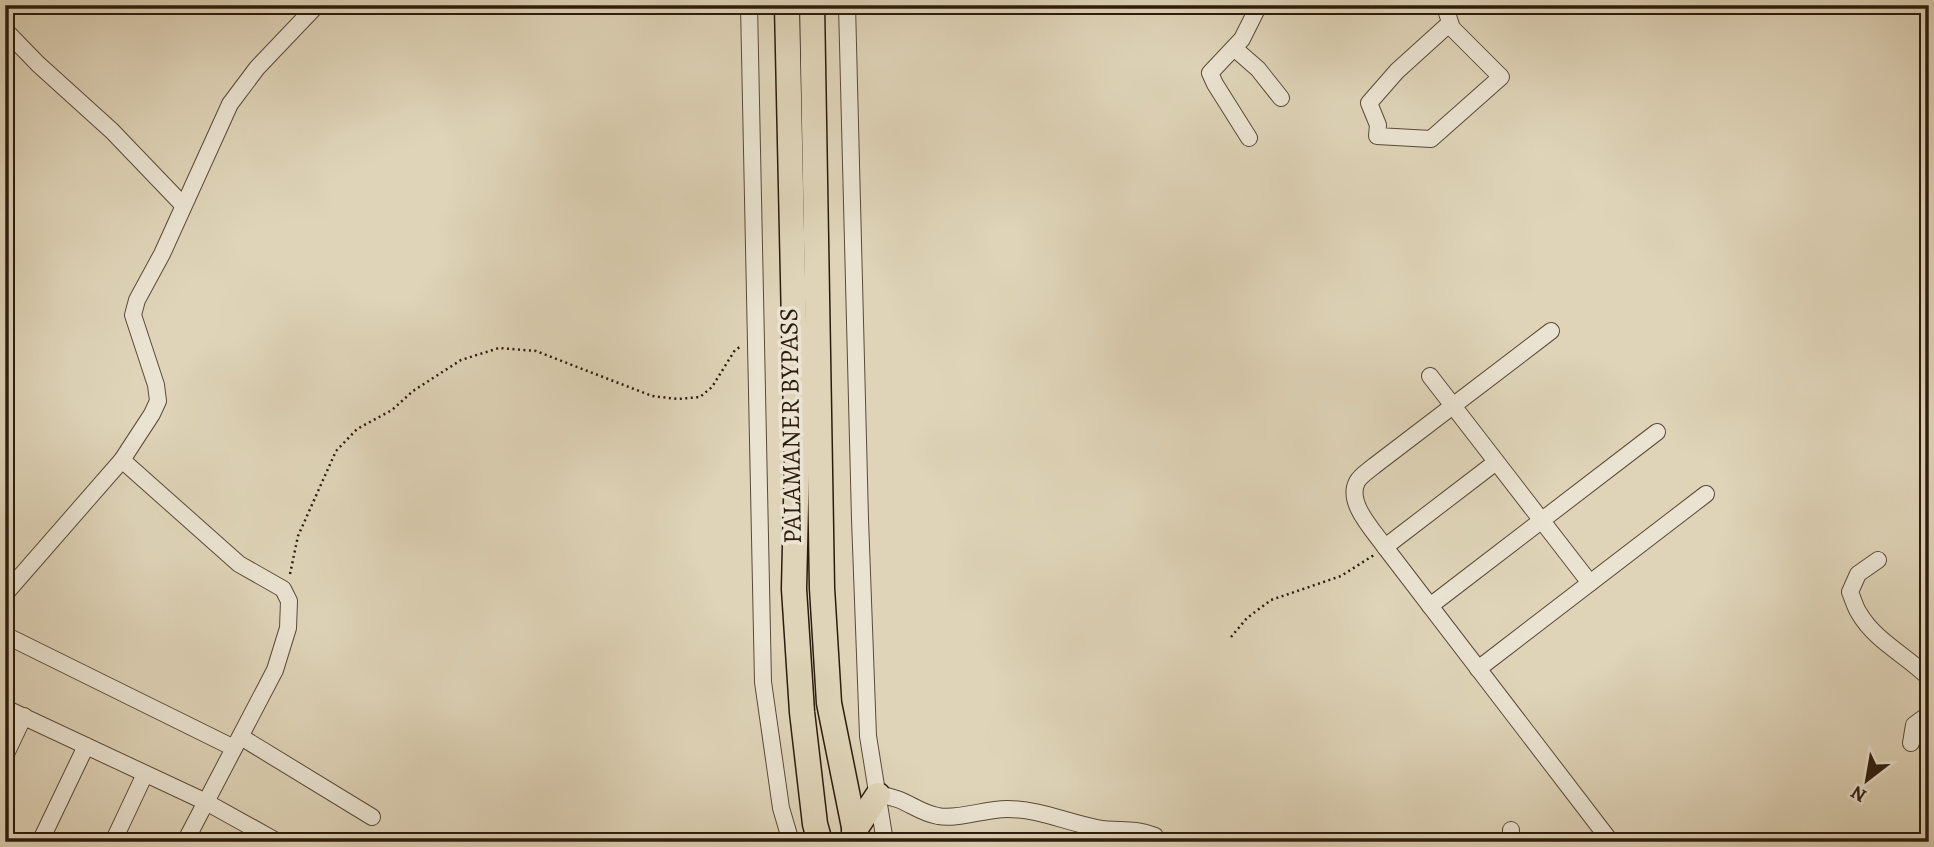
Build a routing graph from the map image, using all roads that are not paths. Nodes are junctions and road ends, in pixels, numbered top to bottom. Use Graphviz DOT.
graph roads {
  1 [pos="317,5"];
  2 [pos="749,5"];
  3 [pos="787,5"];
  4 [pos="812,5"];
  5 [pos="847,5"];
  6 [pos="1259,5"];
  7 [pos="1448,5"];
  8 [pos="1450,23"];
  9 [pos="5,30"];
  10 [pos="1234,48"];
  11 [pos="1281,98"];
  12 [pos="1249,138"];
  13 [pos="183,205"];
  14 [pos="1551,331"];
  15 [pos="1430,376"];
  16 [pos="1453,406"];
  17 [pos="1657,432"];
  18 [pos="122,460"];
  19 [pos="1496,462"];
  20 [pos="1706,494"];
  21 [pos="1542,521"];
  22 [pos="1385,547"];
  23 [pos="1878,560"];
  24 [pos="1590,583"];
  25 [pos="5,594"];
  26 [pos="1430,606"];
  27 [pos="5,635"];
  28 [pos="1478,669"];
  29 [pos="1929,678"];
  30 [pos="5,708"];
  31 [pos="1929,714"];
  32 [pos="24,716"];
  33 [pos="238,743"];
  34 [pos="1911,743"];
  35 [pos="86,746"];
  36 [pos="5,756"];
  37 [pos="145,774"];
  38 [pos="878,795"];
  39 [pos="206,802"];
  40 [pos="372,817"];
  41 [pos="815,836"];
  42 [pos="856,836"];
  43 [pos="1929,837"];
  44 [pos="272,840"];
  45 [pos="1157,840"];
  46 [pos="40,842"];
  47 [pos="113,842"];
  48 [pos="185,842"];
  49 [pos="791,842"];
  50 [pos="885,842"];
  51 [pos="1611,842"];
  52 [pos="1920,842"];
  1 -- 13 [label="street"];
  2 -- 49 [label="street"];
  3 -- 41 [label="highway, PALAMANER BYPASS"];
  4 -- 42 [label="highway, PALAMANER BYPASS"];
  5 -- 38 [label="street"];
  6 -- 10 [label="street"];
  7 -- 8 [label="street"];
  8 -- 8 [label="street"];
  9 -- 13 [label="street"];
  10 -- 11 [label="street"];
  10 -- 12 [label="street"];
  13 -- 18 [label="street"];
  14 -- 16 [label="street"];
  15 -- 16 [label="street"];
  16 -- 19 [label="street"];
  16 -- 22 [label="street"];
  17 -- 21 [label="street"];
  18 -- 25 [label="street"];
  18 -- 33 [label="street"];
  19 -- 21 [label="street"];
  19 -- 22 [label="street"];
  20 -- 24 [label="street"];
  21 -- 24 [label="street"];
  21 -- 26 [label="street"];
  22 -- 26 [label="street"];
  23 -- 29 [label="street"];
  24 -- 28 [label="street"];
  26 -- 28 [label="street"];
  27 -- 33 [label="street"];
  28 -- 51 [label="street"];
  30 -- 32 [label="street"];
  31 -- 34 [label="street"];
  32 -- 35 [label="street"];
  32 -- 36 [label="street"];
  33 -- 39 [label="street"];
  33 -- 40 [label="street"];
  35 -- 37 [label="street"];
  35 -- 46 [label="street"];
  37 -- 39 [label="street"];
  37 -- 47 [label="street"];
  38 -- 42 [label="highway"];
  38 -- 45 [label="street"];
  38 -- 50 [label="street"];
  39 -- 44 [label="street"];
  39 -- 48 [label="street"];
  43 -- 52 [label="street"];
}
